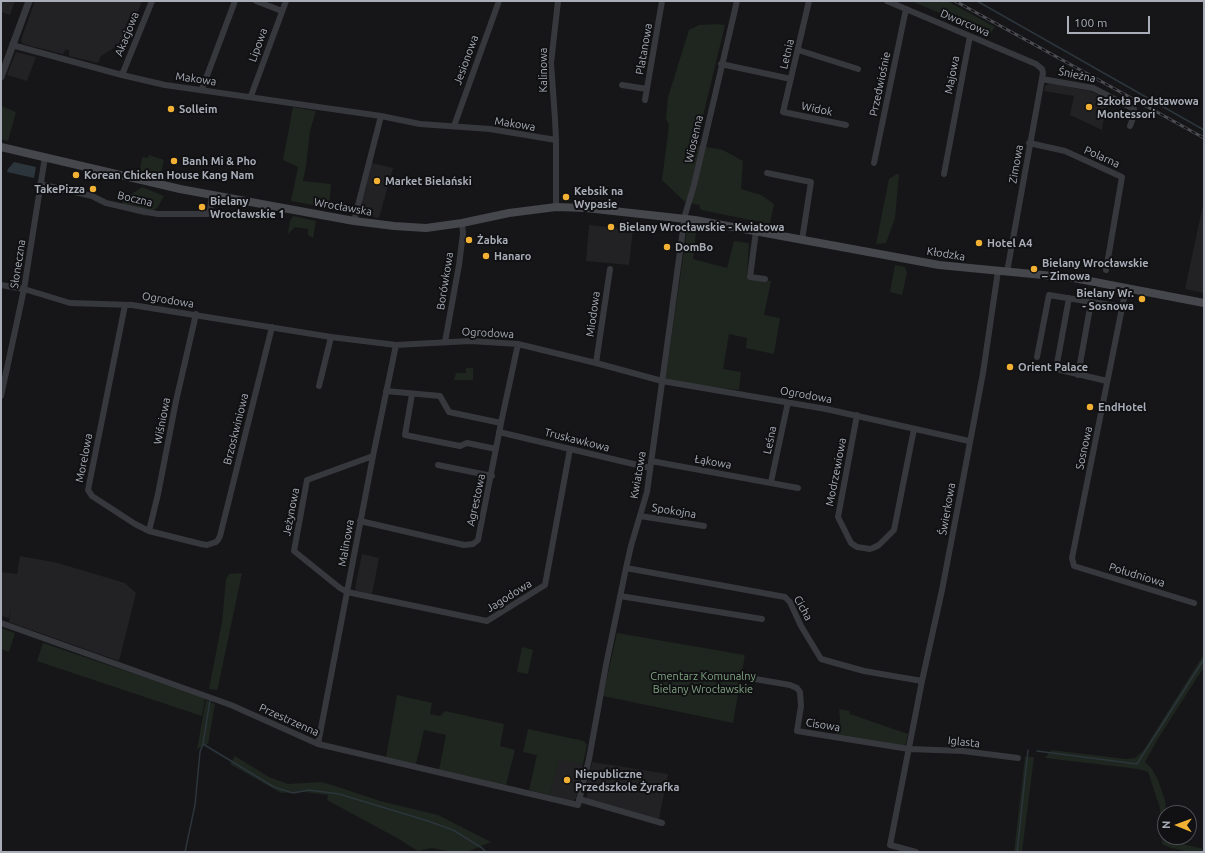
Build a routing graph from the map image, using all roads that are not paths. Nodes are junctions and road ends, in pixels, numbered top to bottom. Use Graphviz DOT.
graph roads {
  1 [pos="29,1"];
  2 [pos="152,1"];
  3 [pos="235,1"];
  4 [pos="256,1"];
  5 [pos="286,1"];
  6 [pos="498,1"];
  7 [pos="558,1"];
  8 [pos="662,1"];
  9 [pos="737,1"];
  10 [pos="809,1"];
  11 [pos="887,1"];
  12 [pos="906,9"];
  13 [pos="282,11"];
  14 [pos="970,36"];
  15 [pos="12,46"];
  16 [pos="798,50"];
  17 [pos="721,64"];
  18 [pos="858,69"];
  19 [pos="122,75"];
  20 [pos="1,77"];
  21 [pos="1042,78"];
  22 [pos="791,79"];
  23 [pos="622,85"];
  24 [pos="647,89"];
  25 [pos="202,90"];
  26 [pos="251,96"];
  27 [pos="645,100"];
  28 [pos="783,112"];
  29 [pos="381,116"];
  30 [pos="846,125"];
  31 [pos="454,126"];
  32 [pos="1130,126"];
  33 [pos="556,140"];
  34 [pos="1030,143"];
  35 [pos="1,148"];
  36 [pos="44,157"];
  37 [pos="874,164"];
  38 [pos="767,173"];
  39 [pos="944,174"];
  40 [pos="40,184"];
  41 [pos="212,195"];
  42 [pos="556,207"];
  43 [pos="685,219"];
  44 [pos="354,220"];
  45 [pos="462,223"];
  46 [pos="756,231"];
  47 [pos="802,240"];
  48 [pos="610,269"];
  49 [pos="1106,270"];
  50 [pos="998,271"];
  51 [pos="1007,272"];
  52 [pos="765,279"];
  53 [pos="1,285"];
  54 [pos="1126,288"];
  55 [pos="24,289"];
  56 [pos="1069,298"];
  57 [pos="1091,302"];
  58 [pos="1204,303"];
  59 [pos="125,305"];
  60 [pos="1122,307"];
  61 [pos="196,314"];
  62 [pos="272,327"];
  63 [pos="331,337"];
  64 [pos="445,342"];
  65 [pos="518,344"];
  66 [pos="396,345"];
  67 [pos="1037,358"];
  68 [pos="596,363"];
  69 [pos="1078,375"];
  70 [pos="662,381"];
  71 [pos="1107,381"];
  72 [pos="319,386"];
  73 [pos="386,391"];
  74 [pos="412,394"];
  75 [pos="1,396"];
  76 [pos="788,402"];
  77 [pos="857,415"];
  78 [pos="501,423"];
  79 [pos="914,429"];
  80 [pos="499,432"];
  81 [pos="969,441"];
  82 [pos="496,449"];
  83 [pos="570,449"];
  84 [pos="373,456"];
  85 [pos="651,461"];
  86 [pos="438,465"];
  87 [pos="650,468"];
  88 [pos="492,476"];
  89 [pos="772,482"];
  90 [pos="798,488"];
  91 [pos="640,516"];
  92 [pos="360,521"];
  93 [pos="704,526"];
  94 [pos="149,531"];
  95 [pos="220,536"];
  96 [pos="1074,566"];
  97 [pos="626,568"];
  98 [pos="348,592"];
  99 [pos="620,596"];
  100 [pos="1194,603"];
  101 [pos="762,619"];
  102 [pos="1,623"];
  103 [pos="755,679"];
  104 [pos="922,681"];
  105 [pos="318,744"];
  106 [pos="909,749"];
  107 [pos="1018,758"];
  108 [pos="578,802"];
  109 [pos="662,823"];
  110 [pos="916,852"];
  1 -- 15 [label="street"];
  2 -- 19 [label="street, Akacjowa"];
  3 -- 25 [label="street"];
  4 -- 13 [label="street"];
  5 -- 13 [label="street, Lipowa"];
  6 -- 31 [label="street, Jesionowa"];
  7 -- 33 [label="street, Kalinowa"];
  8 -- 24 [label="street, Platanowa"];
  9 -- 17 [label="street, Wiosenna"];
  10 -- 16 [label="street, Letnia"];
  11 -- 12 [label="street, Dworcowa"];
  12 -- 14 [label="street, Dworcowa"];
  12 -- 37 [label="street, Przedwiośnie"];
  13 -- 26 [label="street, Lipowa"];
  14 -- 21 [label="street, Dworcowa"];
  14 -- 39 [label="street, Majowa"];
  15 -- 19 [label="street, Makowa"];
  15 -- 20 [label="street"];
  16 -- 18 [label="street"];
  16 -- 22 [label="street, Letnia"];
  17 -- 22 [label="street"];
  17 -- 43 [label="street, Wiosenna"];
  19 -- 25 [label="street, Makowa"];
  21 -- 32 [label="street, Śnieżna"];
  21 -- 34 [label="street, Zimowa"];
  22 -- 28 [label="street, Letnia"];
  23 -- 24 [label="street"];
  24 -- 27 [label="street, Platanowa"];
  25 -- 26 [label="street, Makowa"];
  26 -- 29 [label="street, Makowa"];
  28 -- 30 [label="street, Widok"];
  29 -- 31 [label="street, Makowa"];
  29 -- 44 [label="street"];
  31 -- 33 [label="street, Makowa"];
  33 -- 42 [label="street"];
  34 -- 49 [label="street, Polarna"];
  34 -- 51 [label="street, Zimowa"];
  35 -- 36 [label="main road, Wrocławska"];
  36 -- 40 [label="street, Słoneczna"];
  36 -- 41 [label="main road, Wrocławska"];
  38 -- 47 [label="street"];
  40 -- 41 [label="street, Boczna"];
  40 -- 55 [label="street, Słoneczna"];
  41 -- 44 [label="main road, Wrocławska"];
  42 -- 43 [label="main road, Wrocławska"];
  42 -- 45 [label="main road, Wrocławska"];
  43 -- 46 [label="main road, Kłodzka"];
  43 -- 70 [label="street, Kwiatowa"];
  44 -- 45 [label="main road, Wrocławska"];
  45 -- 64 [label="street, Borówkowa"];
  46 -- 47 [label="main road, Kłodzka"];
  46 -- 52 [label="street"];
  47 -- 50 [label="main road, Kłodzka"];
  48 -- 68 [label="street, Miodowa"];
  50 -- 51 [label="main road, Kłodzka"];
  50 -- 81 [label="street, Świerkowa"];
  51 -- 54 [label="main road, Kłodzka"];
  53 -- 55 [label="street, Ogrodowa"];
  54 -- 58 [label="main road, Kłodzka"];
  54 -- 60 [label="street, Sosnowa"];
  55 -- 59 [label="street, Ogrodowa"];
  55 -- 75 [label="street, Słoneczna"];
  56 -- 57 [label="street"];
  56 -- 67 [label="street"];
  56 -- 69 [label="street"];
  57 -- 60 [label="street"];
  57 -- 69 [label="street"];
  59 -- 61 [label="street, Ogrodowa"];
  59 -- 94 [label="street, Morelowa"];
  60 -- 71 [label="street, Sosnowa"];
  61 -- 62 [label="street, Ogrodowa"];
  61 -- 94 [label="street, Wiśniowa"];
  62 -- 63 [label="street, Ogrodowa"];
  62 -- 95 [label="street, Brzoskwiniowa"];
  63 -- 66 [label="street, Ogrodowa"];
  63 -- 72 [label="street"];
  64 -- 65 [label="street, Ogrodowa"];
  64 -- 66 [label="street, Ogrodowa"];
  65 -- 68 [label="street, Ogrodowa"];
  65 -- 78 [label="street, Agrestowa"];
  66 -- 73 [label="street, Malinowa"];
  68 -- 70 [label="street, Ogrodowa"];
  69 -- 71 [label="street"];
  70 -- 76 [label="street, Ogrodowa"];
  70 -- 85 [label="street, Kwiatowa"];
  71 -- 96 [label="street, Sosnowa"];
  73 -- 74 [label="street"];
  73 -- 84 [label="street, Malinowa"];
  74 -- 78 [label="street"];
  74 -- 82 [label="street"];
  76 -- 77 [label="street, Ogrodowa"];
  76 -- 89 [label="street, Leśna"];
  77 -- 79 [label="street, Ogrodowa"];
  77 -- 79 [label="street, Modrzewiowa"];
  78 -- 80 [label="street, Agrestowa"];
  79 -- 81 [label="street, Ogrodowa"];
  80 -- 82 [label="street, Agrestowa"];
  80 -- 83 [label="street, Truskawkowa"];
  81 -- 104 [label="street, Świerkowa"];
  82 -- 88 [label="street, Agrestowa"];
  83 -- 87 [label="street, Truskawkowa"];
  83 -- 98 [label="street, Jagodowa"];
  84 -- 92 [label="street, Malinowa"];
  84 -- 98 [label="street, Jeżynowa"];
  85 -- 87 [label="street, Kwiatowa"];
  85 -- 89 [label="street, Łąkowa"];
  86 -- 88 [label="street"];
  87 -- 91 [label="street, Kwiatowa"];
  88 -- 92 [label="street, Agrestowa"];
  89 -- 90 [label="street, Łąkowa"];
  91 -- 93 [label="street, Spokojna"];
  91 -- 97 [label="street, Kwiatowa"];
  92 -- 98 [label="street, Malinowa"];
  94 -- 95 [label="street, Morelowa"];
  96 -- 100 [label="street, Południowa"];
  97 -- 99 [label="street, Kwiatowa"];
  97 -- 104 [label="street, Cicha"];
  98 -- 105 [label="street, Malinowa"];
  99 -- 101 [label="street"];
  99 -- 108 [label="street, Kwiatowa"];
  102 -- 105 [label="street, Przestrzenna"];
  103 -- 106 [label="street, Cisowa"];
  104 -- 106 [label="street, Świerkowa"];
  105 -- 108 [label="street, Przestrzenna"];
  106 -- 107 [label="street, Iglasta"];
  106 -- 110 [label="street, Świerkowa"];
  108 -- 109 [label="street, Przestrzenna"];
}
